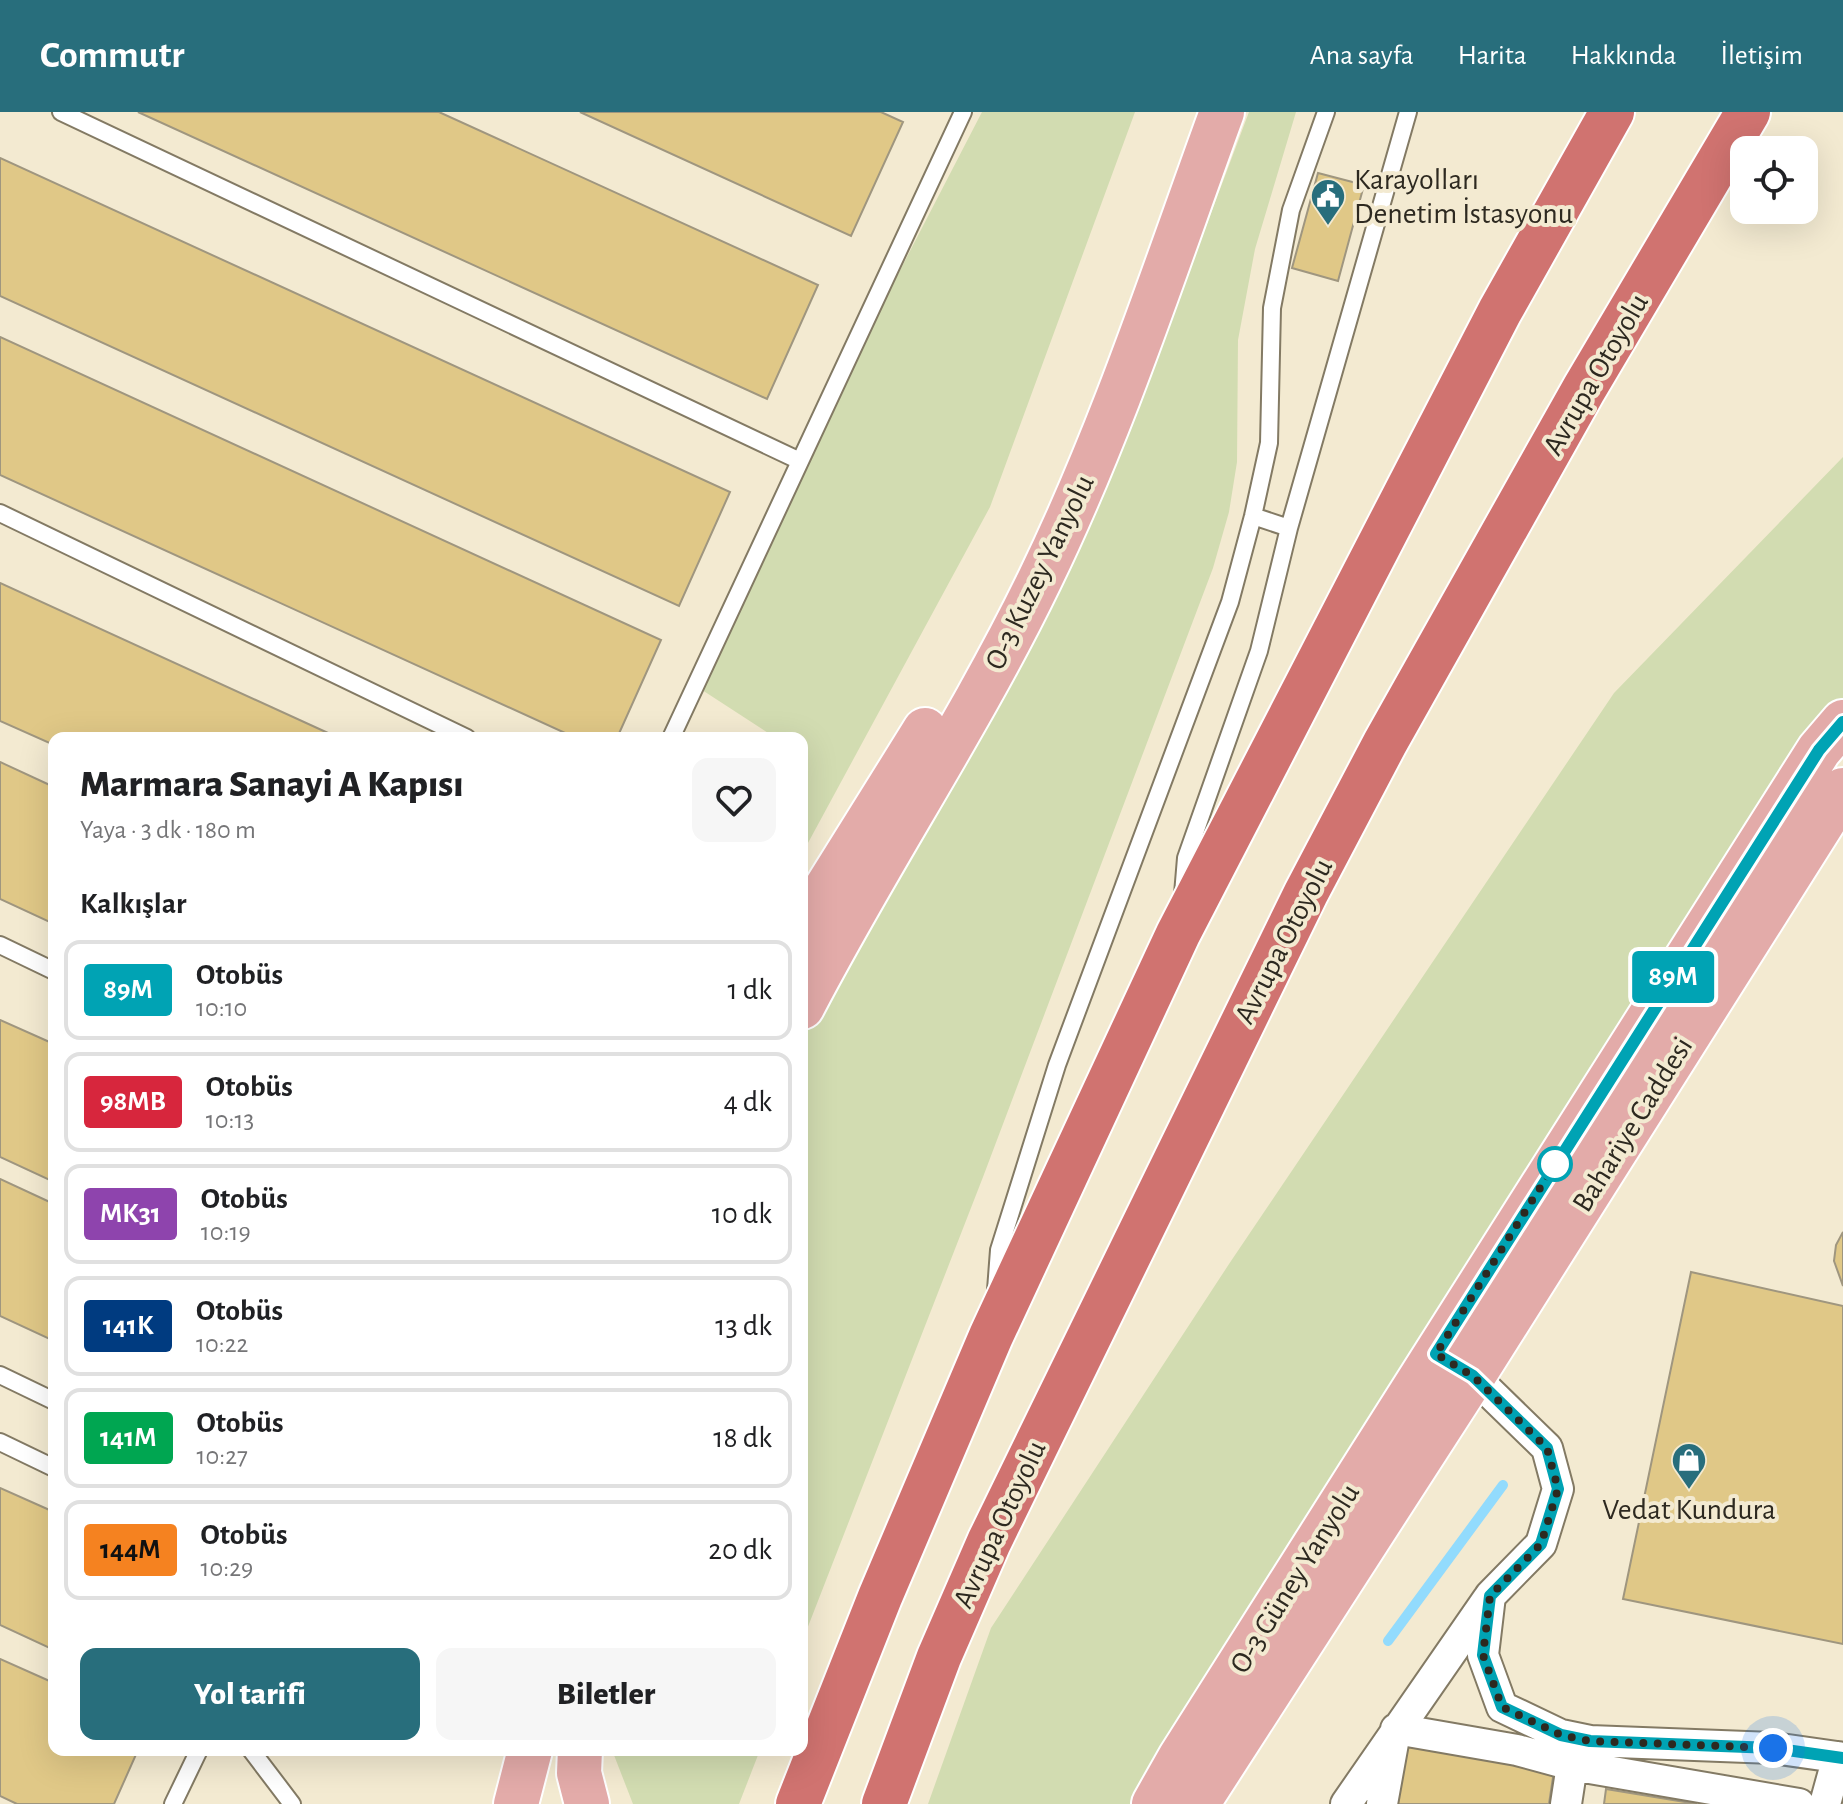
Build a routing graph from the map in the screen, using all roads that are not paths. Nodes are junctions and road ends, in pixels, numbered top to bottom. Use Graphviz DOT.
graph roads {
  1 [pos="61,112"];
  2 [pos="963,112"];
  3 [pos="1192,112"];
  4 [pos="1222,112"];
  5 [pos="1326,112"];
  6 [pos="1408,112"];
  7 [pos="1612,112"];
  8 [pos="1748,112"];
  9 [pos="800,461"];
  10 [pos="0,513"];
  11 [pos="1253,516"];
  12 [pos="1289,528"];
  13 [pos="1843,722"];
  14 [pos="455,732"];
  15 [pos="674,732"];
  16 [pos="1843,790"];
  17 [pos="808,920"];
  18 [pos="1178,934"];
  19 [pos="0,945"];
  20 [pos="48,968"];
  21 [pos="808,995"];
  22 [pos="991,1336"];
  23 [pos="1436,1354"];
  24 [pos="0,1375"];
  25 [pos="1473,1376"];
  26 [pos="48,1398"];
  27 [pos="0,1442"];
  28 [pos="48,1465"];
  29 [pos="1490,1596"];
  30 [pos="1396,1729"];
  31 [pos="1590,1741"];
  32 [pos="1773,1748"];
  33 [pos="196,1756"];
  34 [pos="256,1756"];
  35 [pos="580,1756"];
  36 [pos="1841,1758"];
  37 [pos="1572,1765"];
  38 [pos="1787,1803"];
  39 [pos="173,1804"];
  40 [pos="292,1804"];
  41 [pos="587,1804"];
  42 [pos="798,1804"];
  43 [pos="884,1804"];
  44 [pos="1154,1804"];
  45 [pos="1197,1804"];
  46 [pos="1346,1804"];
  47 [pos="1382,1804"];
  48 [pos="1566,1804"];
  49 [pos="1825,1804"];
  1 -- 9 [label="lane"];
  2 -- 9 [label="lane"];
  3 -- 17 [label="main road, O-3 Kuzey Yanyolu"];
  4 -- 21 [label="main road, O-3 Kuzey Yanyolu"];
  5 -- 11 [label="lane"];
  6 -- 12 [label="lane"];
  7 -- 18 [label="highway"];
  8 -- 43 [label="highway, Avrupa Otoyolu"];
  9 -- 15 [label="lane"];
  10 -- 14 [label="lane"];
  11 -- 12 [label="lane"];
  11 -- 22 [label="lane"];
  12 -- 18 [label="lane"];
  13 -- 23 [label="main road, O-3 Güney Yanyolu"];
  16 -- 25 [label="main road, Bahariye Caddesi"];
  18 -- 22 [label="highway"];
  19 -- 20 [label="lane"];
  22 -- 42 [label="highway"];
  23 -- 25 [label="street"];
  23 -- 44 [label="main road, O-3 Güney Yanyolu"];
  24 -- 26 [label="lane"];
  25 -- 29 [label="street"];
  25 -- 45 [label="main road, O-3 Güney Yanyolu"];
  27 -- 28 [label="lane"];
  29 -- 30 [label="street"];
  29 -- 31 [label="street"];
  30 -- 37 [label="street"];
  30 -- 46 [label="street"];
  30 -- 47 [label="street"];
  31 -- 32 [label="street"];
  31 -- 37 [label="street"];
  32 -- 36 [label="street"];
  32 -- 38 [label="street"];
  33 -- 39 [label="lane"];
  34 -- 40 [label="lane"];
  35 -- 41 [label="main road"];
  36 -- 49 [label="street"];
  37 -- 38 [label="street"];
  37 -- 48 [label="street"];
}
